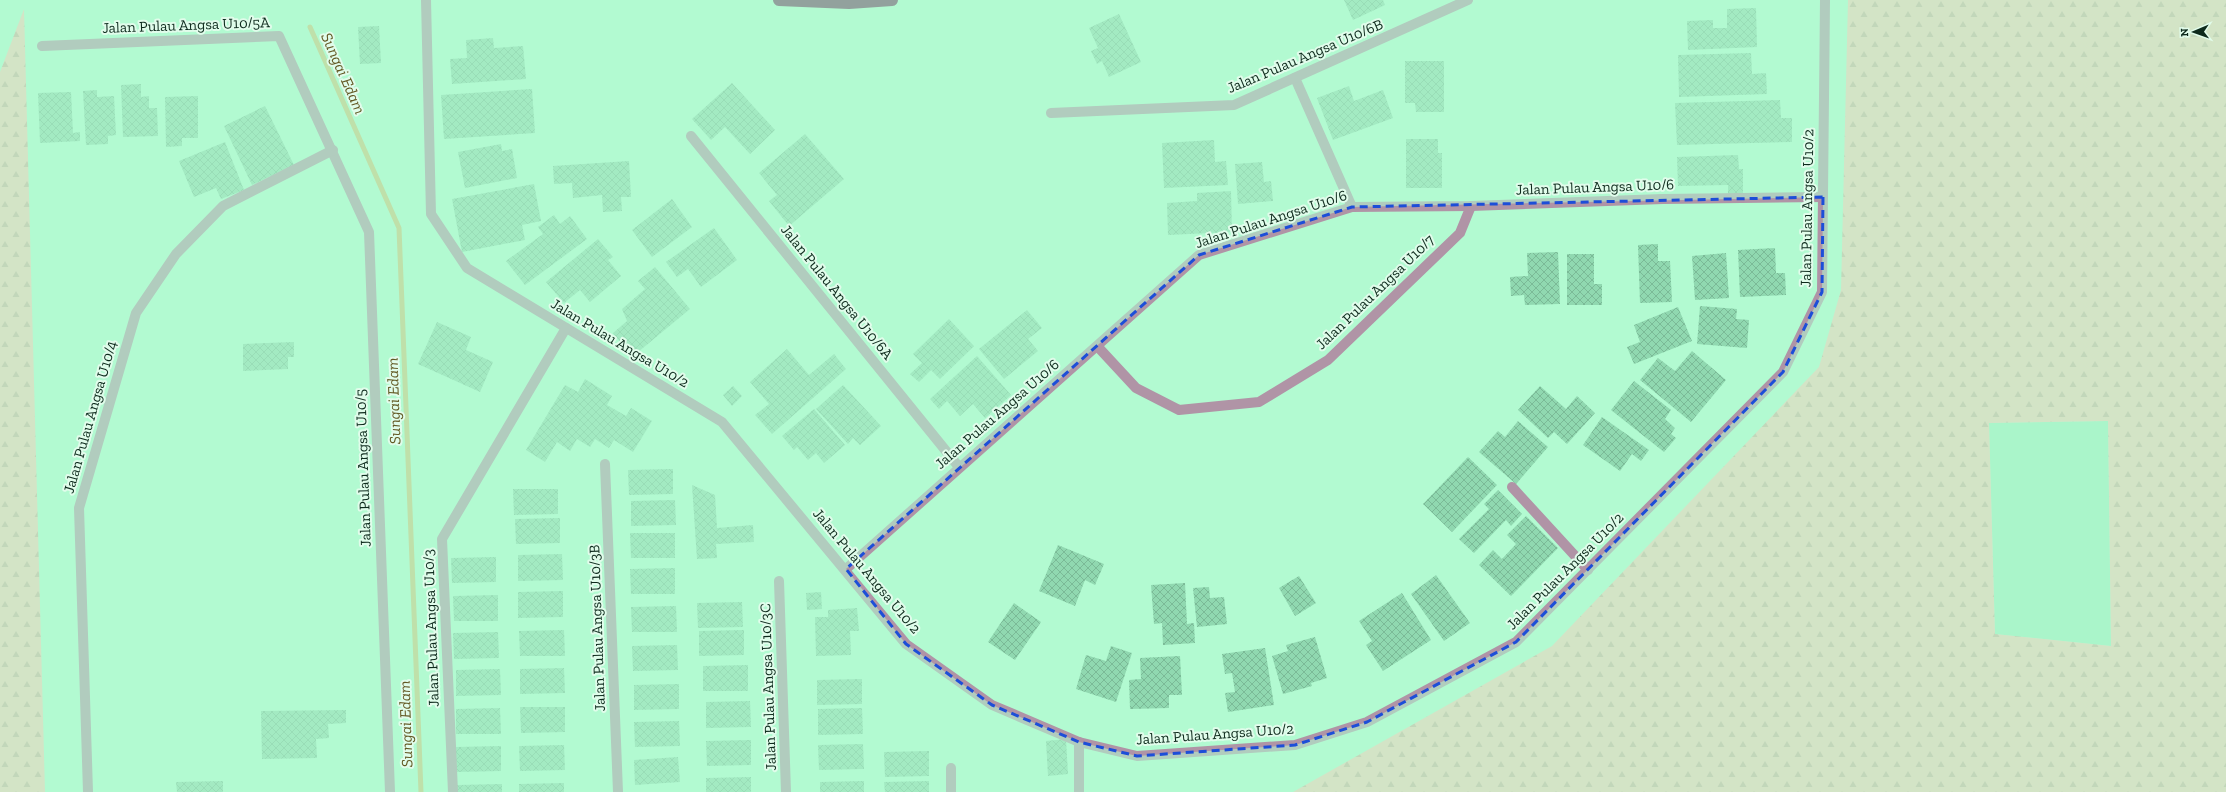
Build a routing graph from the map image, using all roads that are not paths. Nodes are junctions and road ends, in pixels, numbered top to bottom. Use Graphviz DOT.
graph roads {
  1 [pos="426,0"];
  2 [pos="779,0"];
  3 [pos="892,0"];
  4 [pos="1468,0"];
  5 [pos="1824,0"];
  6 [pos="42,46"];
  7 [pos="1296,78"];
  8 [pos="1051,113"];
  9 [pos="691,136"];
  10 [pos="333,150"];
  11 [pos="1823,197"];
  12 [pos="1471,206"];
  13 [pos="1352,207"];
  14 [pos="566,328"];
  15 [pos="1098,347"];
  16 [pos="605,464"];
  17 [pos="959,467"];
  18 [pos="1512,487"];
  19 [pos="846,570"];
  20 [pos="1588,570"];
  21 [pos="779,581"];
  22 [pos="1078,742"];
  23 [pos="951,768"];
  24 [pos="88,792"];
  25 [pos="390,792"];
  26 [pos="453,792"];
  27 [pos="618,792"];
  28 [pos="786,792"];
  29 [pos="951,792"];
  30 [pos="1079,792"];
  1 -- 14 [label="street, Jalan Pulau Angsa U10/2"];
  2 -- 3 [label="highway"];
  4 -- 7 [label="street, Jalan Pulau Angsa U10/6B"];
  5 -- 11 [label="street, Jalan Pulau Angsa U10/2"];
  6 -- 10 [label="street, Jalan Pulau Angsa U10/5A"];
  7 -- 8 [label="street, Jalan Pulau Angsa U10/6B"];
  7 -- 13 [label="street"];
  9 -- 17 [label="street, Jalan Pulau Angsa U10/6A"];
  10 -- 24 [label="street, Jalan Pulau Angsa U10/4"];
  10 -- 25 [label="street, Jalan Pulau Angsa U10/5"];
  11 -- 12 [label="street, Jalan Pulau Angsa U10/6"];
  11 -- 20 [label="street, Jalan Pulau Angsa U10/2"];
  12 -- 13 [label="street, Jalan Pulau Angsa U10/6"];
  12 -- 15 [label="street, Jalan Pulau Angsa U10/7"];
  13 -- 15 [label="street, Jalan Pulau Angsa U10/6"];
  14 -- 19 [label="street, Jalan Pulau Angsa U10/2"];
  14 -- 26 [label="street, Jalan Pulau Angsa U10/3"];
  15 -- 17 [label="street, Jalan Pulau Angsa U10/6"];
  16 -- 27 [label="street, Jalan Pulau Angsa U10/3B"];
  17 -- 19 [label="street, Jalan Pulau Angsa U10/6"];
  18 -- 20 [label="street"];
  19 -- 22 [label="street, Jalan Pulau Angsa U10/2"];
  20 -- 22 [label="street, Jalan Pulau Angsa U10/2"];
  21 -- 28 [label="street, Jalan Pulau Angsa U10/3C"];
  22 -- 30 [label="street"];
  23 -- 29 [label="street"];
}
